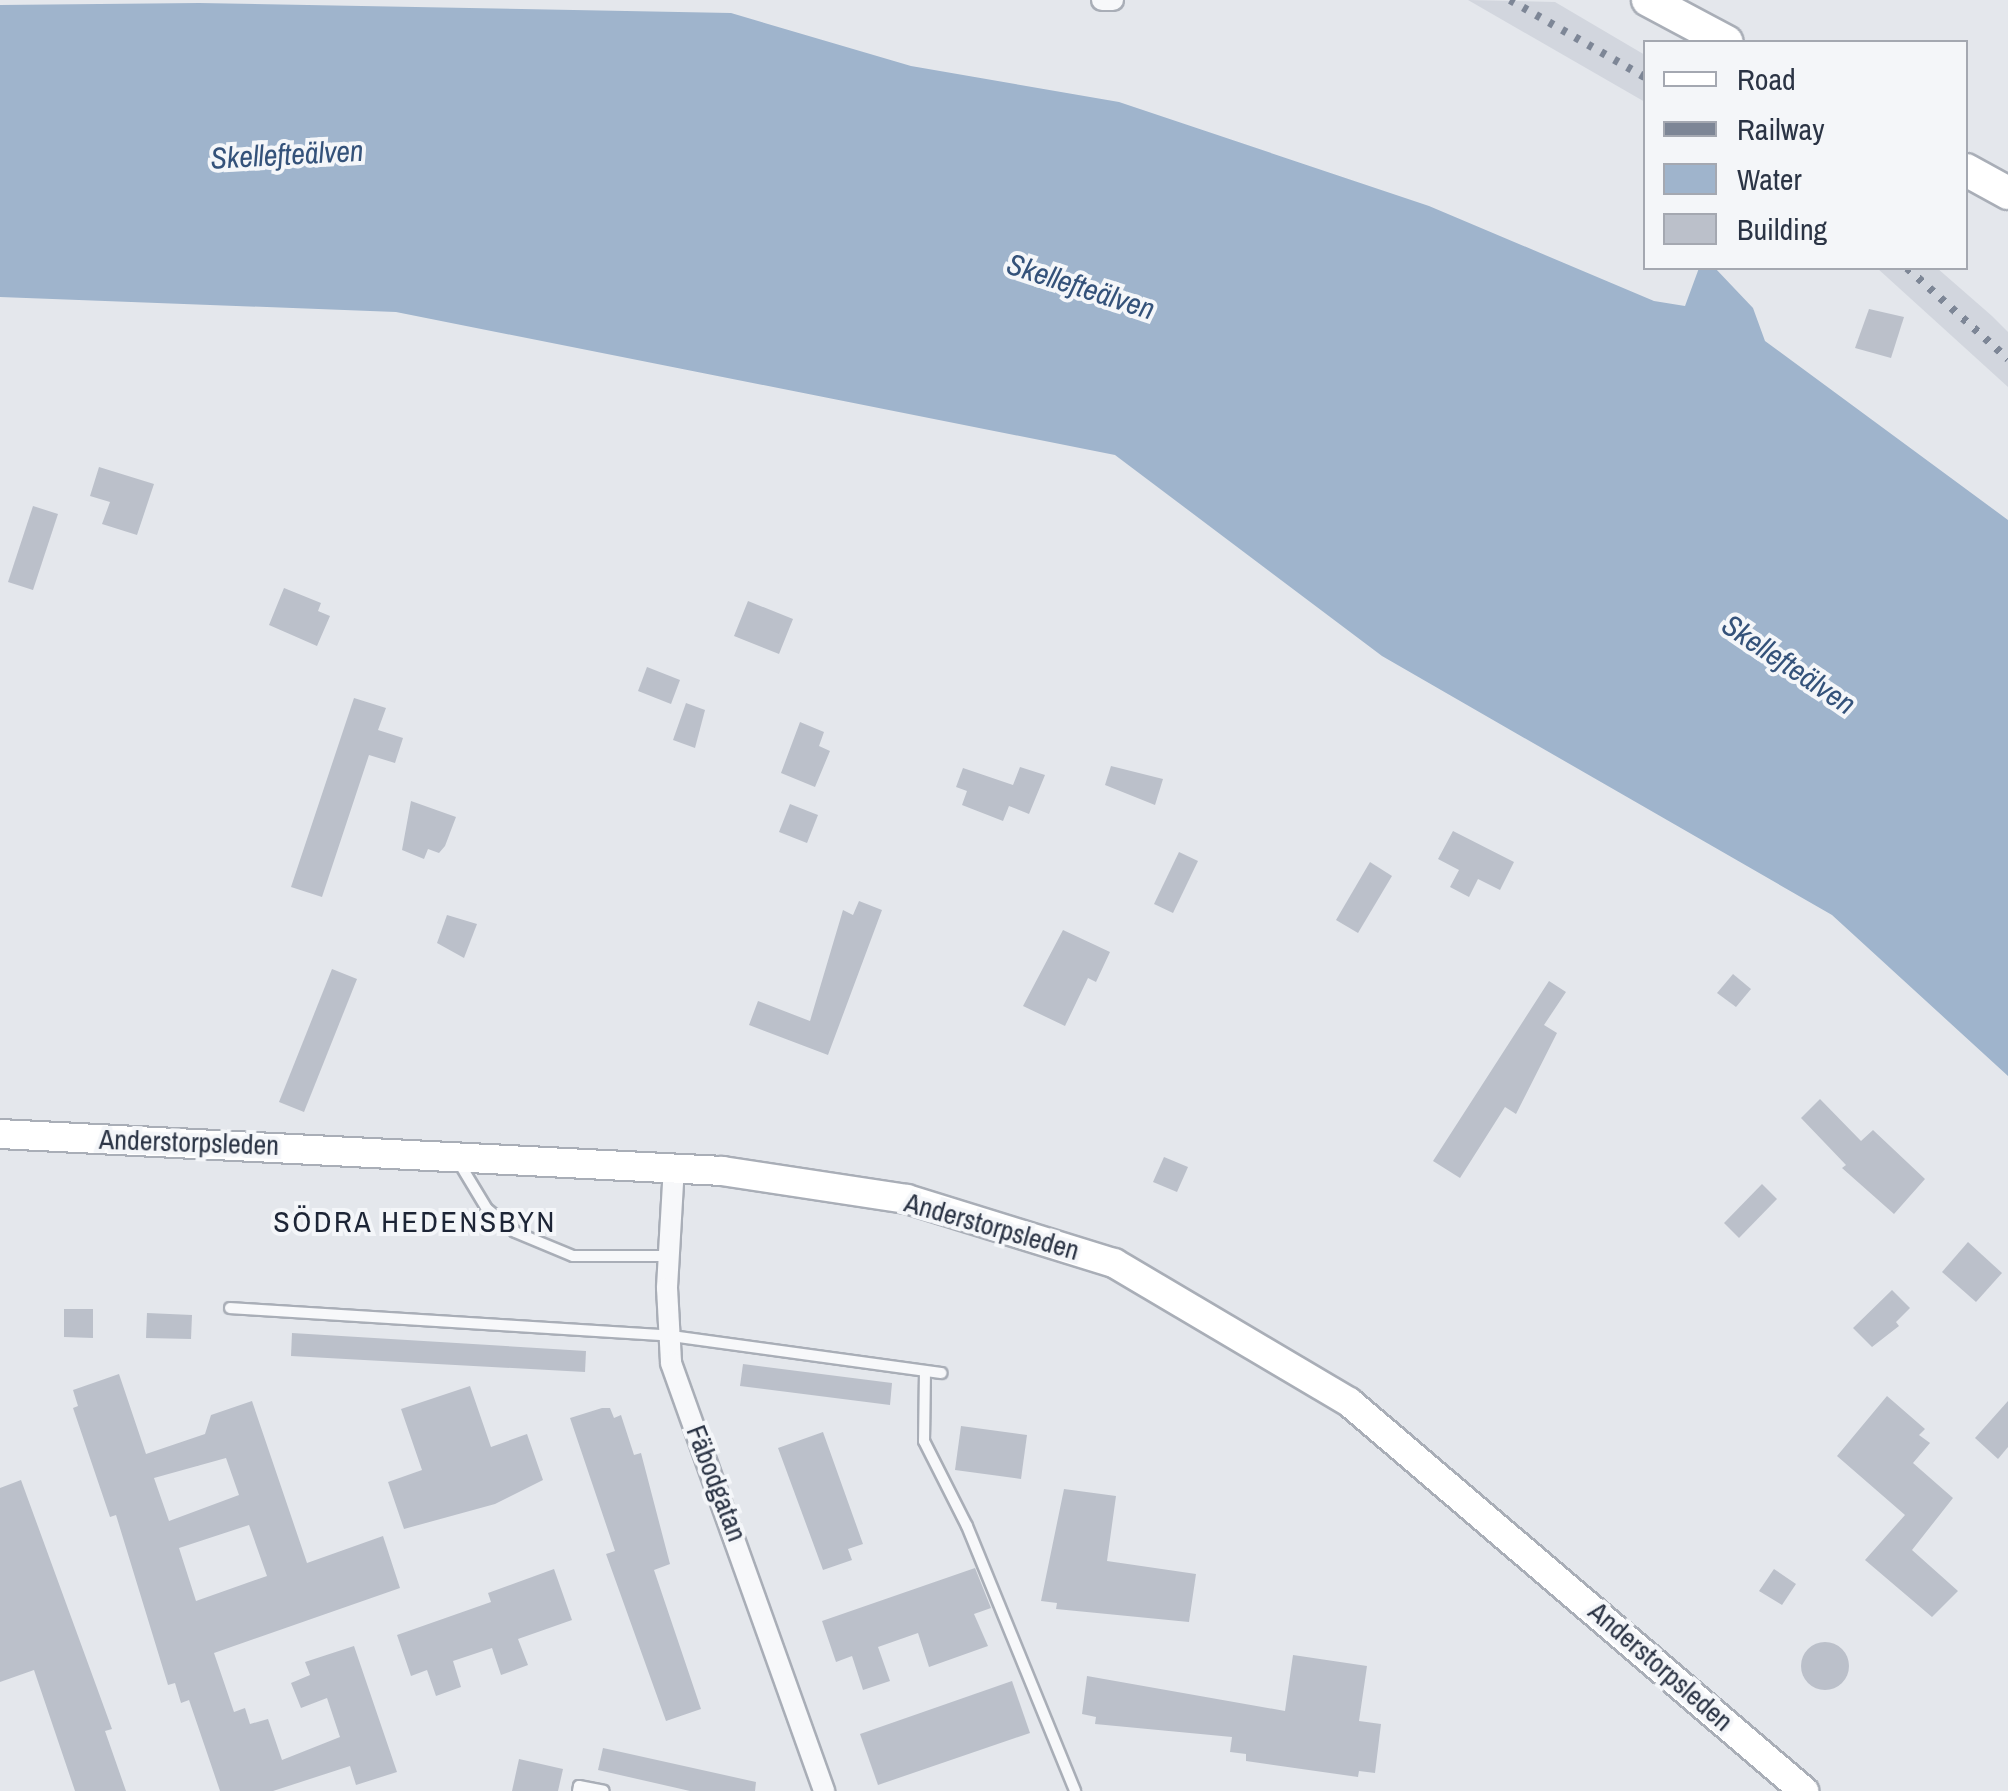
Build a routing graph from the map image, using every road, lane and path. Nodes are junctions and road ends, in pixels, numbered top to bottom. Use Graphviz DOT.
graph roads {
  1 [pos="1102,0"];
  2 [pos="1112,0"];
  3 [pos="1648,0"];
  4 [pos="1723,40"];
  5 [pos="1968,171"];
  6 [pos="2008,192"];
  7 [pos="0,1134"];
  8 [pos="454,1156"];
  9 [pos="674,1166"];
  10 [pos="668,1256"];
  11 [pos="230,1308"];
  12 [pos="671,1336"];
  13 [pos="925,1371"];
  14 [pos="940,1373"];
  15 [pos="578,1791"];
  16 [pos="604,1791"];
  17 [pos="824,1791"];
  18 [pos="1075,1791"];
  19 [pos="1804,1791"];
  1 -- 2 [label="street"];
  3 -- 4 [label="main road"];
  5 -- 6 [label="main road"];
  7 -- 8 [label="main road, Anderstorpsleden"];
  8 -- 9 [label="main road, Anderstorpsleden"];
  8 -- 10 [label="lane"];
  9 -- 10 [label="street, Fäbodgatan"];
  9 -- 19 [label="main road, Anderstorpsleden"];
  10 -- 12 [label="street, Fäbodgatan"];
  11 -- 12 [label="lane"];
  12 -- 13 [label="lane"];
  12 -- 17 [label="street, Fäbodgatan"];
  13 -- 14 [label="lane"];
  13 -- 18 [label="lane"];
  15 -- 16 [label="lane"];
}
